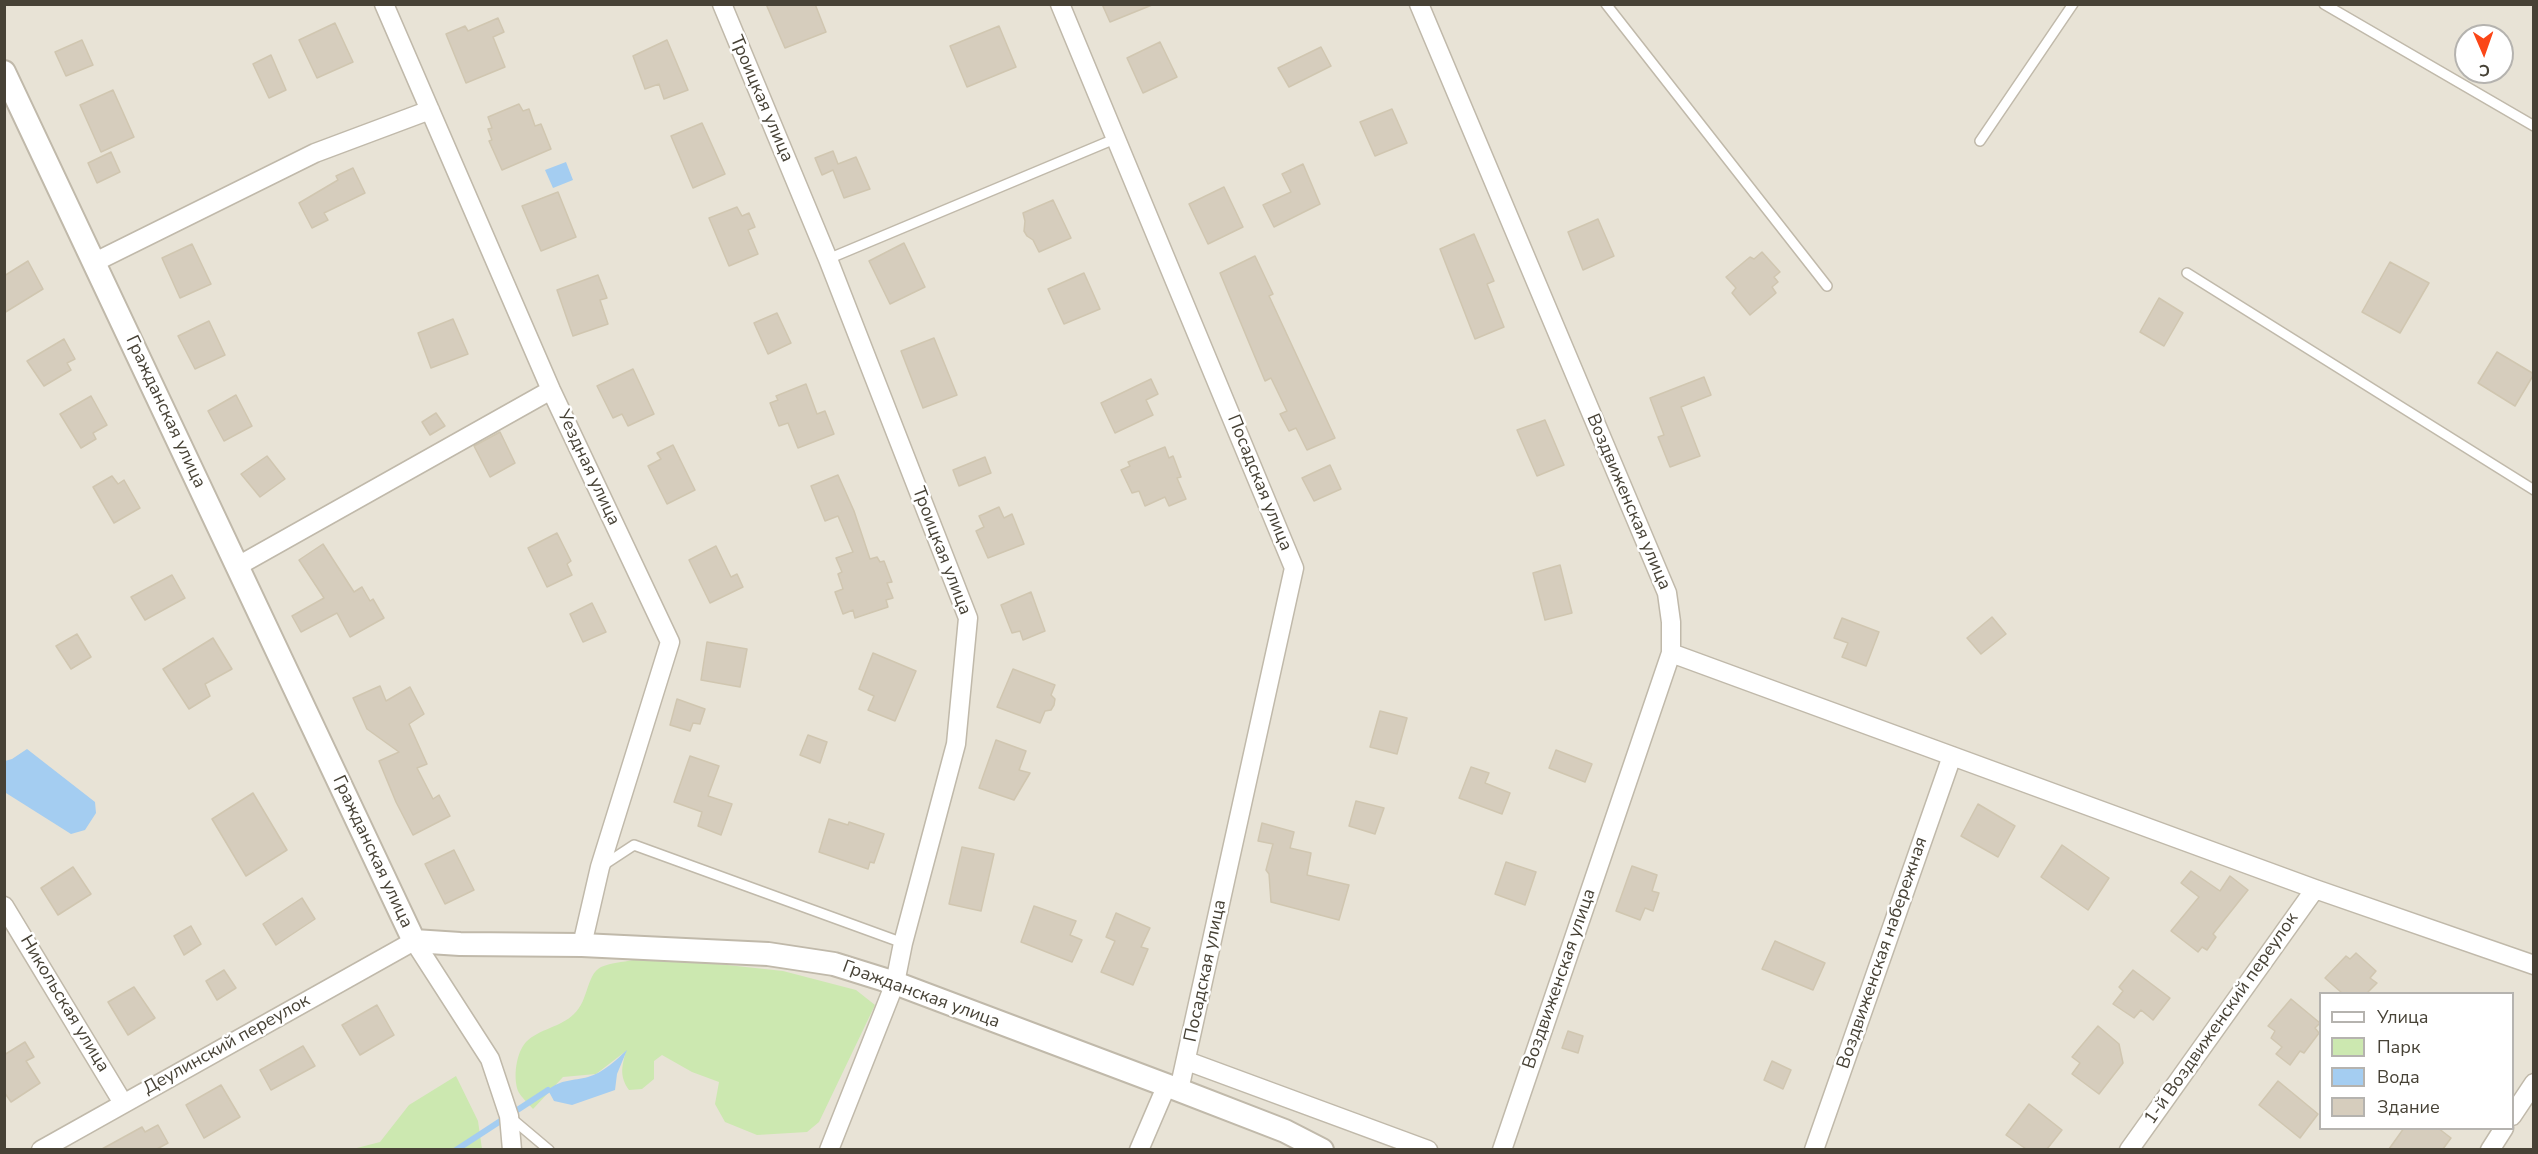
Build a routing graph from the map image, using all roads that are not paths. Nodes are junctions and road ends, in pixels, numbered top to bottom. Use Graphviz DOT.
graph roads {
  1 [pos="384,4"];
  2 [pos="722,4"];
  3 [pos="1060,4"];
  4 [pos="1419,4"];
  5 [pos="1606,4"];
  6 [pos="2073,4"];
  7 [pos="2324,4"];
  8 [pos="4,72"];
  9 [pos="429,110"];
  10 [pos="2534,126"];
  11 [pos="1117,138"];
  12 [pos="1980,141"];
  13 [pos="828,258"];
  14 [pos="95,262"];
  15 [pos="2187,273"];
  16 [pos="1827,286"];
  17 [pos="552,390"];
  18 [pos="2534,490"];
  19 [pos="236,567"];
  20 [pos="1671,653"];
  21 [pos="1952,756"];
  22 [pos="600,867"];
  23 [pos="2315,889"];
  24 [pos="4,906"];
  25 [pos="414,941"];
  26 [pos="903,943"];
  27 [pos="582,945"];
  28 [pos="2534,964"];
  29 [pos="895,983"];
  30 [pos="1187,1061"];
  31 [pos="2534,1083"];
  32 [pos="1172,1088"];
  33 [pos="123,1102"];
  34 [pos="2514,1113"];
  35 [pos="509,1116"];
  36 [pos="2503,1130"];
  37 [pos="41,1149"];
  38 [pos="512,1149"];
  39 [pos="549,1149"];
  40 [pos="829,1149"];
  41 [pos="1139,1149"];
  42 [pos="1322,1149"];
  43 [pos="1428,1149"];
  44 [pos="1502,1149"];
  45 [pos="1814,1149"];
  46 [pos="2129,1149"];
  47 [pos="2490,1149"];
  1 -- 9 [label="street, Уездная улица"];
  2 -- 13 [label="street, Троицкая улица"];
  3 -- 11 [label="street, Посадская улица"];
  4 -- 20 [label="street, Воздвиженская улица"];
  5 -- 16 [label="lane"];
  6 -- 12 [label="lane"];
  7 -- 10 [label="lane"];
  8 -- 14 [label="street, Гражданская улица"];
  9 -- 14 [label="street"];
  9 -- 17 [label="street, Уездная улица"];
  11 -- 13 [label="lane"];
  11 -- 30 [label="street, Посадская улица"];
  13 -- 26 [label="street, Троицкая улица"];
  14 -- 19 [label="street, Гражданская улица"];
  15 -- 18 [label="lane"];
  17 -- 19 [label="street"];
  17 -- 22 [label="street, Уездная улица"];
  19 -- 25 [label="street, Гражданская улица"];
  20 -- 21 [label="street"];
  20 -- 44 [label="street, Воздвиженская улица"];
  21 -- 23 [label="street"];
  21 -- 45 [label="street, Воздвиженская набережная"];
  22 -- 26 [label="lane"];
  22 -- 27 [label="street, Уездная улица"];
  23 -- 28 [label="street"];
  23 -- 46 [label="street, 1-й Воздвиженский переулок"];
  24 -- 33 [label="street, Никольская улица"];
  25 -- 27 [label="street, Гражданская улица"];
  25 -- 33 [label="street, Деулинский переулок"];
  25 -- 35 [label="street"];
  26 -- 29 [label="street, Троицкая улица"];
  27 -- 29 [label="street, Гражданская улица"];
  29 -- 32 [label="street, Гражданская улица"];
  29 -- 40 [label="street, Троицкая улица"];
  30 -- 32 [label="street, Посадская улица"];
  30 -- 43 [label="street"];
  31 -- 34 [label="street"];
  32 -- 41 [label="street, Посадская улица"];
  32 -- 42 [label="street, Гражданская улица"];
  33 -- 37 [label="street, Деулинский переулок"];
  35 -- 38 [label="street"];
  35 -- 39 [label="lane"];
  36 -- 47 [label="street"];
}
